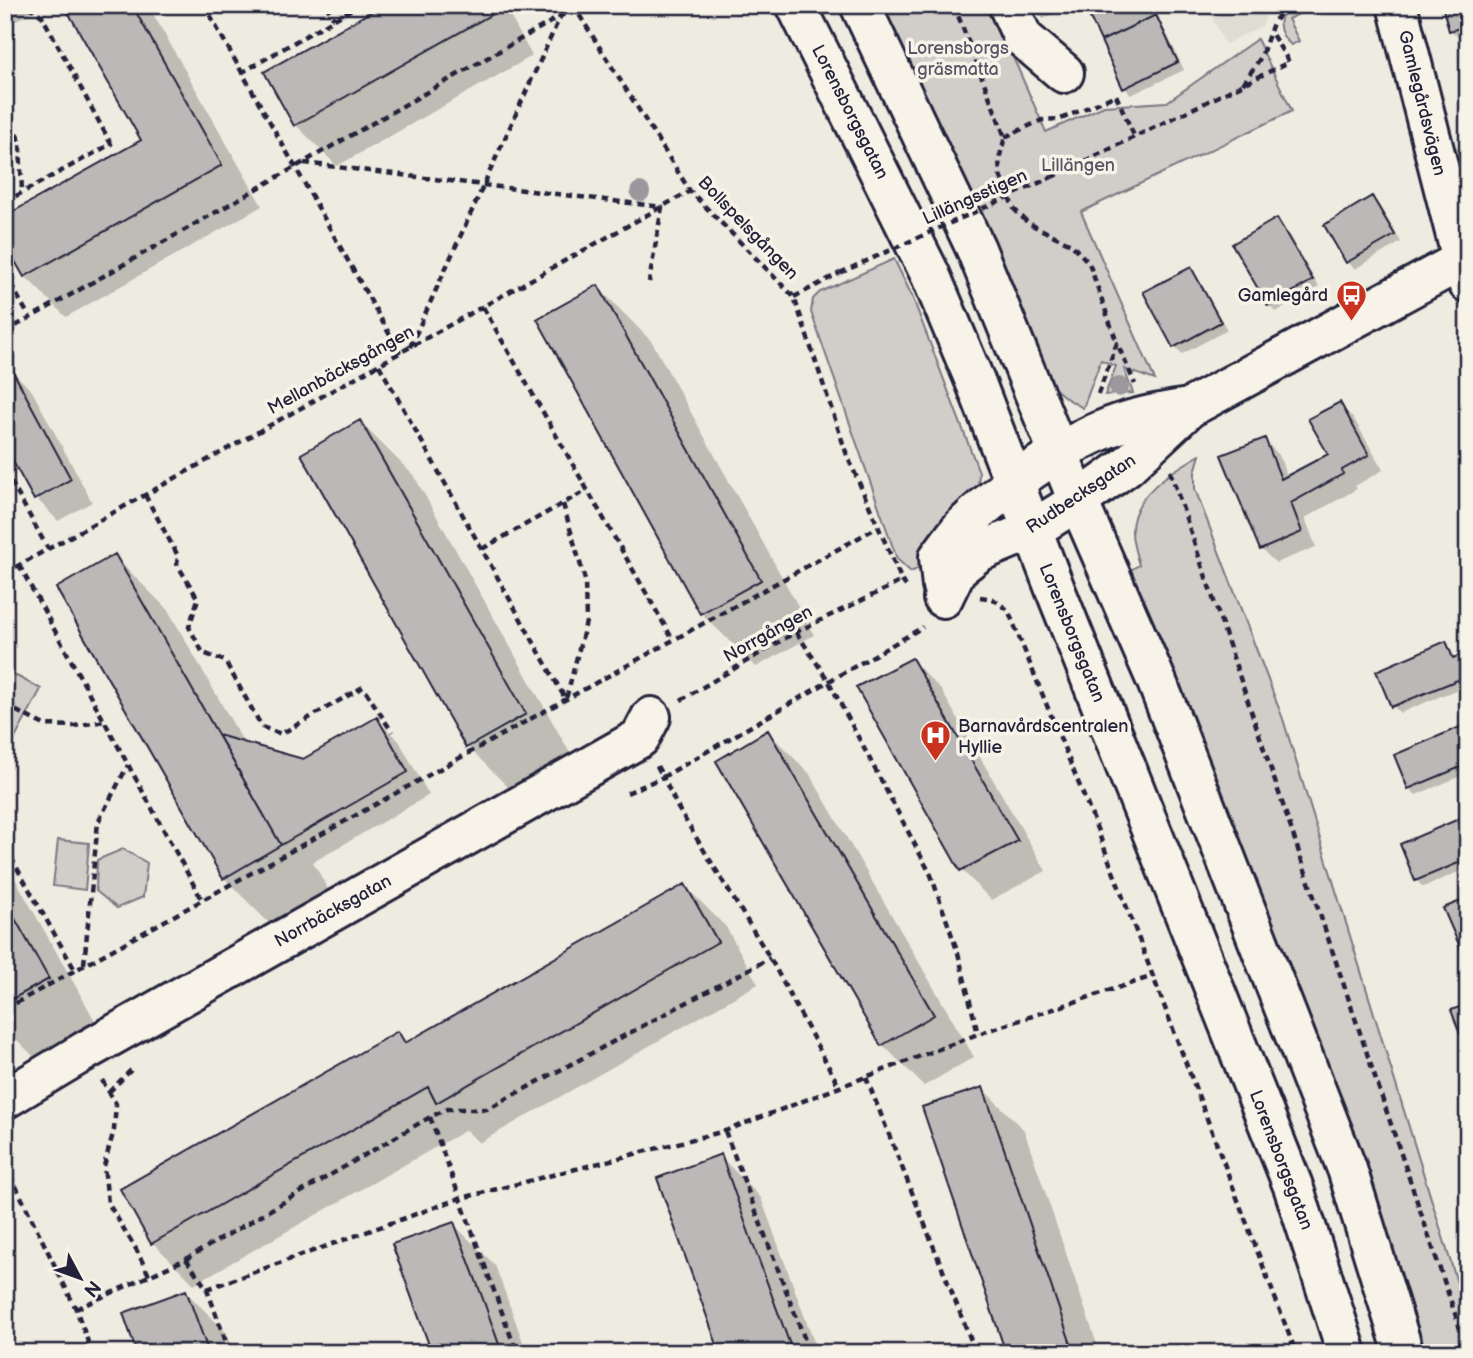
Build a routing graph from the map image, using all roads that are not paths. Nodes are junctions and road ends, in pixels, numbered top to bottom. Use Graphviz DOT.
graph roads {
  1 [pos="796,5"];
  2 [pos="860,5"];
  3 [pos="1007,5"];
  4 [pos="1397,5"];
  5 [pos="1064,74"];
  6 [pos="1466,267"];
  7 [pos="1189,408"];
  8 [pos="1058,453"];
  9 [pos="1015,484"];
  10 [pos="1078,500"];
  11 [pos="1032,530"];
  12 [pos="646,727"];
  13 [pos="5,1099"];
  14 [pos="1347,1353"];
  15 [pos="1404,1353"];
  1 -- 9 [label="main road, Lorensborgsgatan"];
  2 -- 8 [label="main road"];
  3 -- 5 [label="main road"];
  4 -- 6 [label="main road, Gamlegårdsvägen"];
  6 -- 7 [label="main road, Rudbecksgatan"];
  7 -- 8 [label="main road, Rudbecksgatan"];
  7 -- 10 [label="main road, Rudbecksgatan"];
  8 -- 9 [label="main road, Rudbecksgatan"];
  8 -- 10 [label="main road"];
  9 -- 11 [label="main road, Lorensborgsgatan"];
  9 -- 11 [label="main road, Rudbecksgatan"];
  10 -- 11 [label="main road, Rudbecksgatan"];
  10 -- 15 [label="main road"];
  11 -- 14 [label="main road, Lorensborgsgatan"];
  12 -- 13 [label="main road, Norrbäcksgatan"];
}
